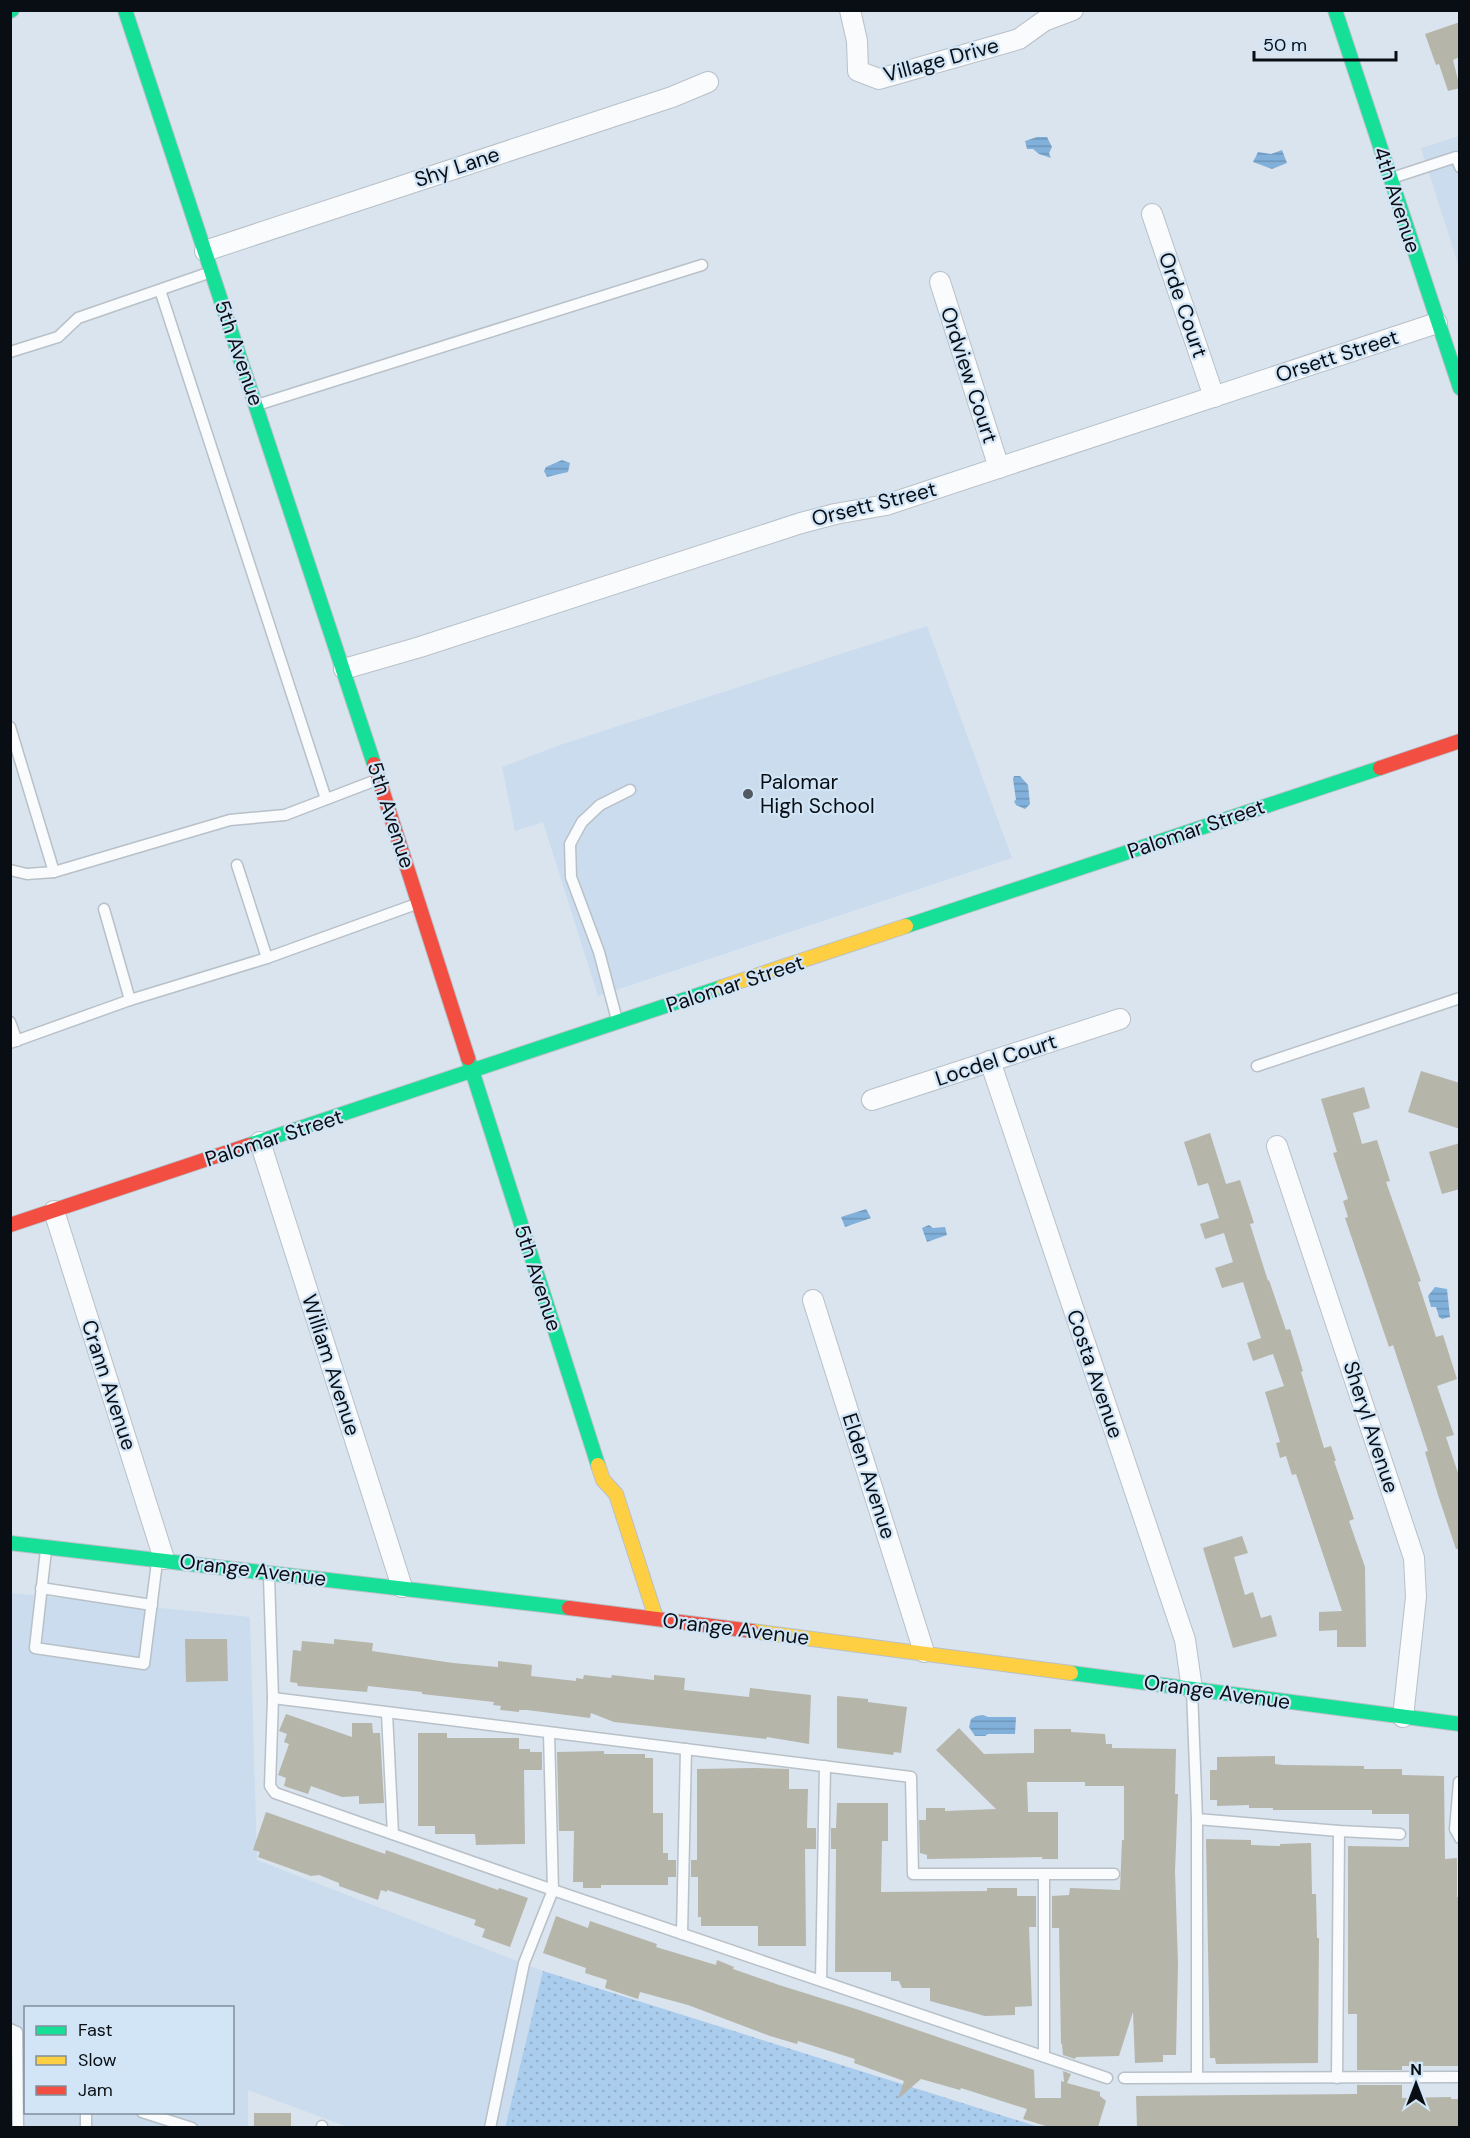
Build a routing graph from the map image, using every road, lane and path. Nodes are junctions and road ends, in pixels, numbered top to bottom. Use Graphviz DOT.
graph roads {
  1 [pos="125,10"];
  2 [pos="850,10"];
  3 [pos="1073,10"];
  4 [pos="1335,10"];
  5 [pos="1042,16"];
  6 [pos="708,82"];
  7 [pos="1458,160"];
  8 [pos="1390,178"];
  9 [pos="1152,214"];
  10 [pos="205,250"];
  11 [pos="702,266"];
  12 [pos="211,272"];
  13 [pos="940,282"];
  14 [pos="160,290"];
  15 [pos="1437,323"];
  16 [pos="1460,338"];
  17 [pos="1444,343"];
  18 [pos="10,352"];
  19 [pos="1460,388"];
  20 [pos="1214,397"];
  21 [pos="256,405"];
  22 [pos="999,468"];
  23 [pos="344,669"];
  24 [pos="10,727"];
  25 [pos="1460,741"];
  26 [pos="379,779"];
  27 [pos="630,790"];
  28 [pos="326,799"];
  29 [pos="237,865"];
  30 [pos="10,870"];
  31 [pos="54,872"];
  32 [pos="419,903"];
  33 [pos="104,909"];
  34 [pos="267,958"];
  35 [pos="1460,998"];
  36 [pos="130,1000"];
  37 [pos="1120,1019"];
  38 [pos="10,1022"];
  39 [pos="618,1024"];
  40 [pos="14,1042"];
  41 [pos="990,1061"];
  42 [pos="1257,1066"];
  43 [pos="471,1072"];
  44 [pos="872,1100"];
  45 [pos="260,1142"];
  46 [pos="1277,1146"];
  47 [pos="54,1211"];
  48 [pos="10,1225"];
  49 [pos="813,1300"];
  50 [pos="10,1543"];
  51 [pos="46,1547"];
  52 [pos="161,1559"];
  53 [pos="268,1574"];
  54 [pos="402,1587"];
  55 [pos="41,1588"];
  56 [pos="152,1605"];
  57 [pos="656,1618"];
  58 [pos="924,1652"];
  59 [pos="1192,1689"];
  60 [pos="273,1698"];
  61 [pos="387,1713"];
  62 [pos="1403,1717"];
  63 [pos="1460,1724"];
  64 [pos="549,1733"];
  65 [pos="686,1749"];
  66 [pos="825,1766"];
  67 [pos="1460,1782"];
  68 [pos="1197,1819"];
  69 [pos="1339,1831"];
  70 [pos="393,1834"];
  71 [pos="1400,1834"];
  72 [pos="1460,1838"];
  73 [pos="1114,1874"];
  74 [pos="1044,1875"];
  75 [pos="553,1890"];
  76 [pos="682,1934"];
  77 [pos="821,1980"];
  78 [pos="10,2029"];
  79 [pos="1044,2055"];
  80 [pos="1197,2077"];
  81 [pos="1460,2077"];
  82 [pos="1107,2078"];
  83 [pos="1124,2078"];
  84 [pos="1337,2078"];
  85 [pos="149,2114"];
  86 [pos="18,2127"];
  87 [pos="192,2127"];
  88 [pos="490,2127"];
  1 -- 10 [label="main road, 5th Avenue"];
  2 -- 5 [label="street, Village Drive"];
  3 -- 5 [label="street, Village Drive"];
  4 -- 8 [label="main road, 4th Avenue"];
  6 -- 10 [label="street, Shy Lane"];
  7 -- 8 [label="lane"];
  8 -- 15 [label="main road, 4th Avenue"];
  9 -- 20 [label="street, Orde Court"];
  10 -- 12 [label="main road, 5th Avenue"];
  11 -- 21 [label="lane"];
  12 -- 14 [label="lane"];
  12 -- 21 [label="main road, 5th Avenue"];
  13 -- 22 [label="street, Ordview Court"];
  14 -- 18 [label="lane"];
  14 -- 28 [label="lane"];
  15 -- 17 [label="main road, 4th Avenue"];
  15 -- 20 [label="street, Orsett Street"];
  16 -- 17 [label="lane"];
  17 -- 19 [label="main road, 4th Avenue"];
  20 -- 22 [label="street, Orsett Street"];
  21 -- 23 [label="main road, 5th Avenue"];
  22 -- 23 [label="street, Orsett Street"];
  23 -- 26 [label="main road, 5th Avenue"];
  24 -- 31 [label="lane"];
  25 -- 39 [label="main road, Palomar Street"];
  26 -- 28 [label="lane"];
  26 -- 32 [label="main road, 5th Avenue"];
  27 -- 39 [label="lane"];
  28 -- 31 [label="lane"];
  29 -- 34 [label="lane"];
  30 -- 31 [label="lane"];
  32 -- 34 [label="lane"];
  32 -- 43 [label="main road, 5th Avenue"];
  33 -- 36 [label="lane"];
  34 -- 36 [label="lane"];
  35 -- 42 [label="lane"];
  36 -- 40 [label="lane"];
  37 -- 41 [label="street, Locdel Court"];
  38 -- 40 [label="lane"];
  39 -- 43 [label="main road, Palomar Street"];
  41 -- 44 [label="street, Locdel Court"];
  41 -- 59 [label="street, Costa Avenue"];
  43 -- 45 [label="main road, Palomar Street"];
  43 -- 57 [label="main road, 5th Avenue"];
  45 -- 47 [label="main road, Palomar Street"];
  45 -- 54 [label="street, William Avenue"];
  46 -- 62 [label="street, Sheryl Avenue"];
  47 -- 48 [label="main road, Palomar Street"];
  47 -- 52 [label="street, Crann Avenue"];
  49 -- 58 [label="street, Elden Avenue"];
  50 -- 51 [label="main road, Orange Avenue"];
  51 -- 52 [label="main road, Orange Avenue"];
  51 -- 55 [label="lane"];
  52 -- 53 [label="main road, Orange Avenue"];
  52 -- 56 [label="lane"];
  53 -- 54 [label="main road, Orange Avenue"];
  53 -- 60 [label="lane"];
  54 -- 57 [label="main road, Orange Avenue"];
  55 -- 56 [label="lane"];
  55 -- 56 [label="lane"];
  57 -- 58 [label="main road, Orange Avenue"];
  58 -- 59 [label="main road, Orange Avenue"];
  59 -- 62 [label="main road, Orange Avenue"];
  59 -- 68 [label="lane"];
  60 -- 61 [label="lane"];
  60 -- 70 [label="lane"];
  61 -- 64 [label="lane"];
  61 -- 70 [label="lane"];
  62 -- 63 [label="main road, Orange Avenue"];
  64 -- 65 [label="lane"];
  64 -- 75 [label="lane"];
  65 -- 66 [label="lane"];
  65 -- 76 [label="lane"];
  66 -- 74 [label="lane"];
  66 -- 77 [label="lane"];
  67 -- 72 [label="lane"];
  68 -- 69 [label="lane"];
  68 -- 80 [label="lane"];
  69 -- 71 [label="lane"];
  69 -- 84 [label="lane"];
  70 -- 75 [label="lane"];
  73 -- 74 [label="lane"];
  74 -- 79 [label="lane"];
  75 -- 76 [label="lane"];
  75 -- 88 [label="lane"];
  76 -- 77 [label="lane"];
  77 -- 79 [label="lane"];
  78 -- 86 [label="lane"];
  79 -- 82 [label="lane"];
  80 -- 83 [label="lane"];
  80 -- 84 [label="lane"];
  81 -- 84 [label="lane"];
  85 -- 87 [label="lane"];
}
